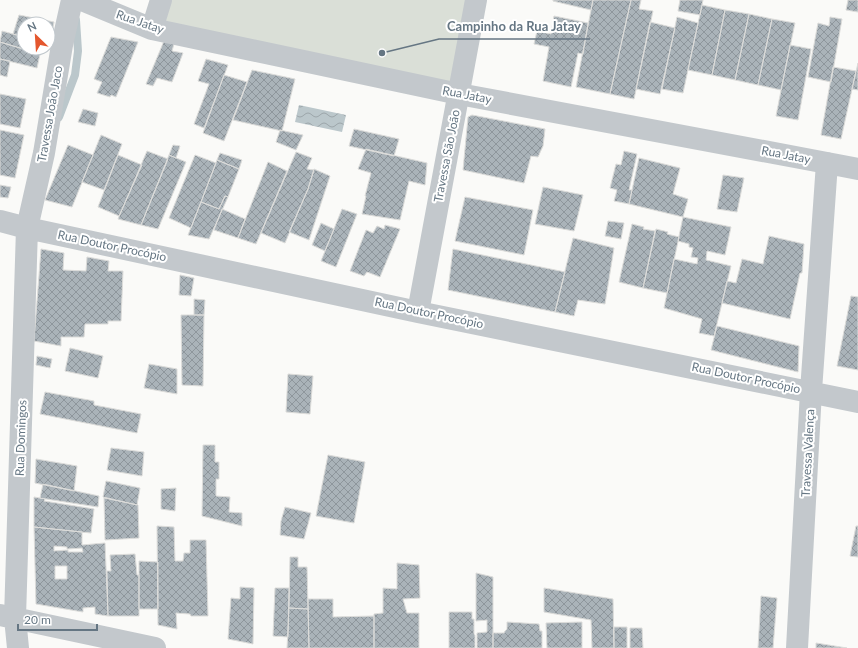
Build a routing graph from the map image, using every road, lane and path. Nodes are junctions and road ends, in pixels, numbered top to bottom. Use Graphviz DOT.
graph roads {
  1 [pos="72,0"];
  2 [pos="82,0"];
  3 [pos="161,0"];
  4 [pos="476,0"];
  5 [pos="152,28"];
  6 [pos="459,94"];
  7 [pos="827,163"];
  8 [pos="858,169"];
  9 [pos="0,222"];
  10 [pos="27,228"];
  11 [pos="418,312"];
  12 [pos="811,391"];
  13 [pos="858,402"];
  14 [pos="8,616"];
  15 [pos="18,648"];
  16 [pos="156,648"];
  17 [pos="798,648"];
  1 -- 10 [label="street, Travessa João Jaco"];
  2 -- 5 [label="street, Rua Jatay"];
  3 -- 5 [label="street"];
  4 -- 6 [label="street, Travessa São João"];
  5 -- 6 [label="street, Rua Jatay"];
  6 -- 7 [label="street, Rua Jatay"];
  6 -- 11 [label="street, Travessa São João"];
  7 -- 8 [label="street, Rua Jatay"];
  7 -- 12 [label="street, Travessa Valença"];
  9 -- 10 [label="street, Rua Doutor Procópio"];
  10 -- 11 [label="street, Rua Doutor Procópio"];
  10 -- 14 [label="street, Rua Domingos"];
  11 -- 12 [label="street, Rua Doutor Procópio"];
  12 -- 13 [label="street, Rua Doutor Procópio"];
  12 -- 17 [label="street, Travessa Valença"];
  14 -- 15 [label="street, Rua Domingos"];
  14 -- 16 [label="street"];
}
